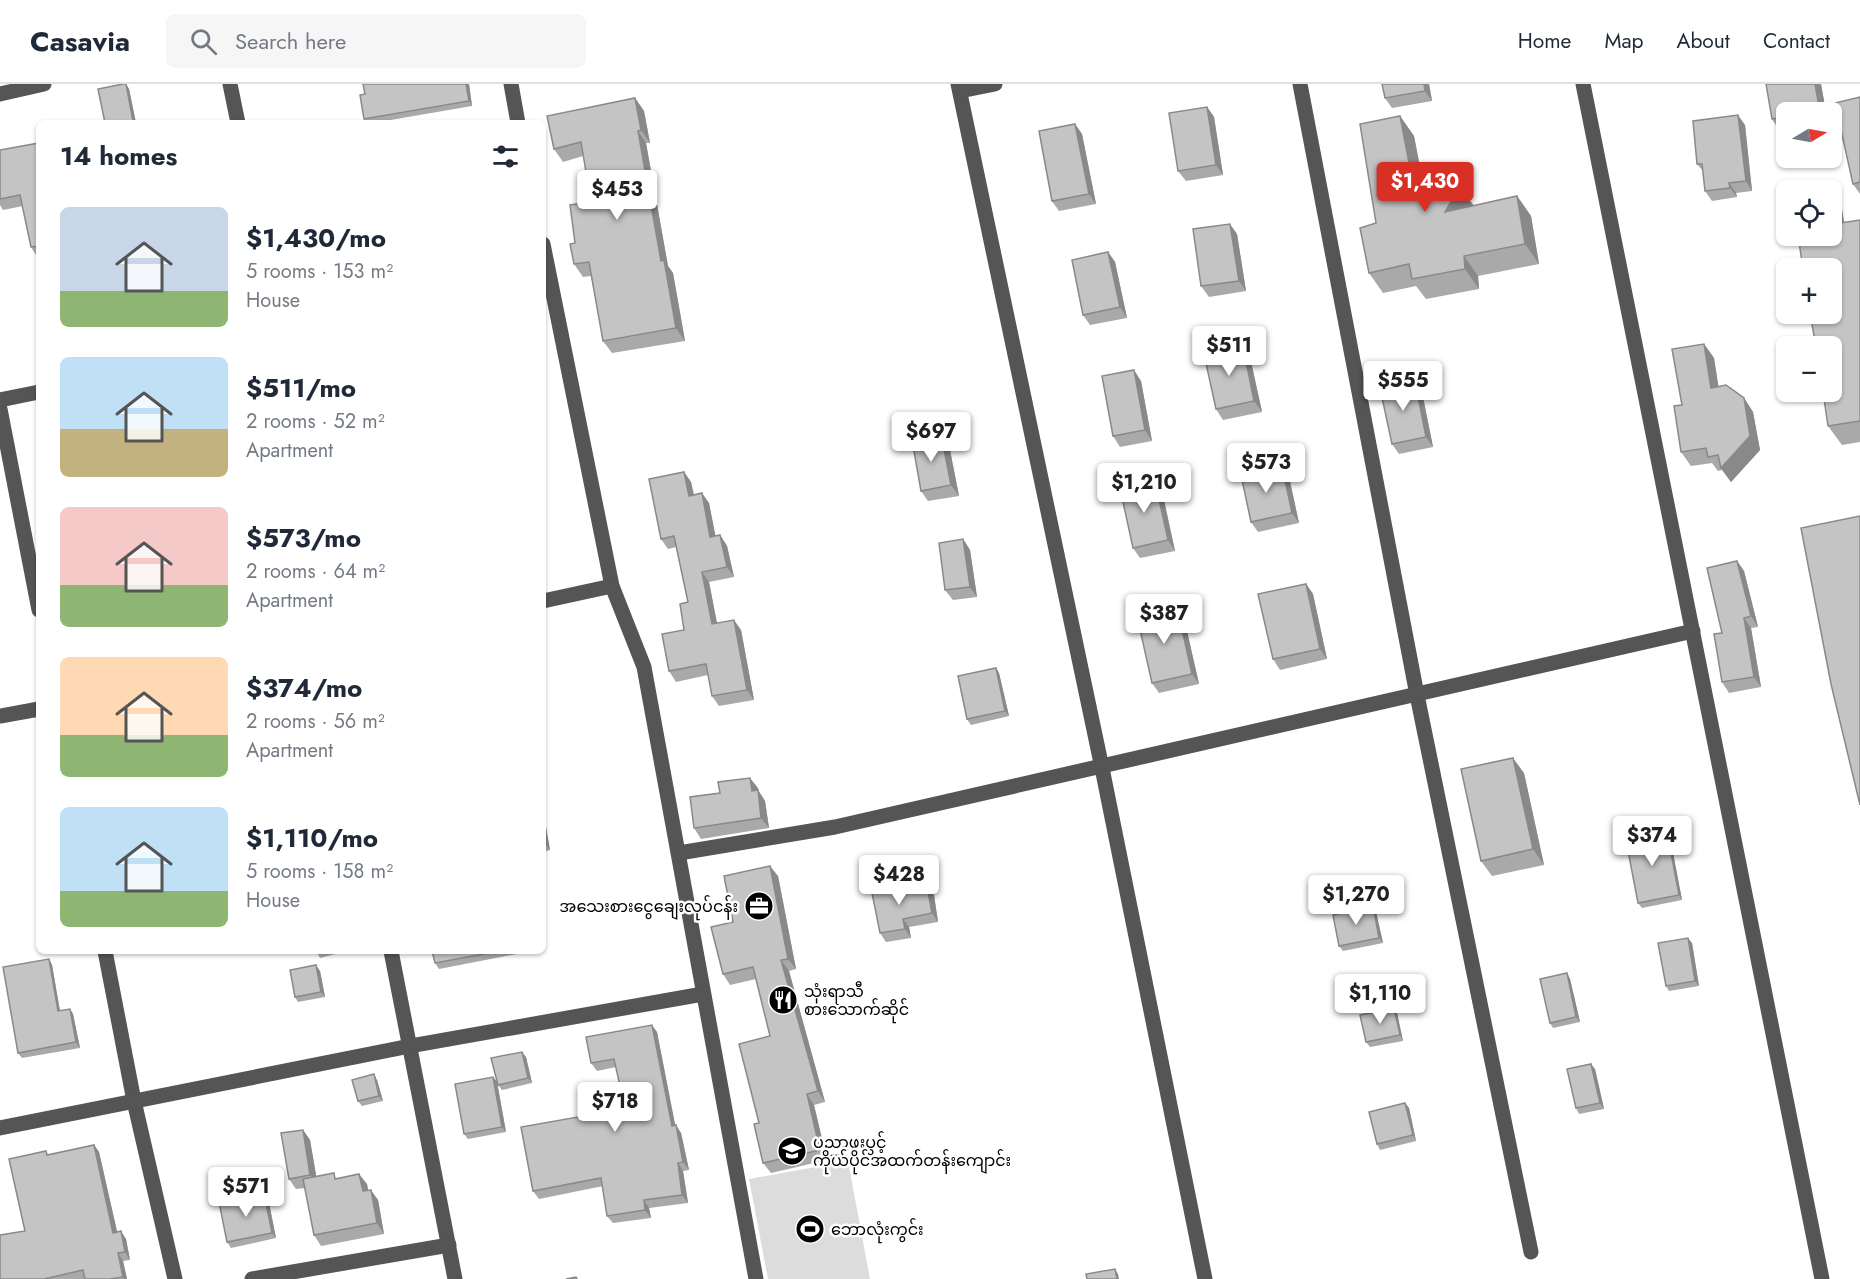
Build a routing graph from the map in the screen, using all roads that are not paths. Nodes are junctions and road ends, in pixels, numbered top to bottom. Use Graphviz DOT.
graph roads {
  1 [pos="44,84"];
  2 [pos="230,84"];
  3 [pos="511,84"];
  4 [pos="995,84"];
  5 [pos="1300,84"];
  6 [pos="1583,84"];
  7 [pos="959,88"];
  8 [pos="0,94"];
  9 [pos="236,120"];
  10 [pos="517,120"];
  11 [pos="547,277"];
  12 [pos="36,393"];
  13 [pos="0,400"];
  14 [pos="0,409"];
  15 [pos="612,586"];
  16 [pos="36,595"];
  17 [pos="546,600"];
  18 [pos="1693,631"];
  19 [pos="1417,695"];
  20 [pos="36,710"];
  21 [pos="0,716"];
  22 [pos="1102,768"];
  23 [pos="679,853"];
  24 [pos="106,954"];
  25 [pos="392,954"];
  26 [pos="703,994"];
  27 [pos="410,1046"];
  28 [pos="134,1101"];
  29 [pos="0,1128"];
  30 [pos="449,1245"];
  31 [pos="1531,1252"];
  32 [pos="175,1279"];
  33 [pos="252,1279"];
  34 [pos="455,1279"];
  35 [pos="756,1279"];
  36 [pos="1205,1279"];
  37 [pos="1822,1279"];
  1 -- 8 [label="street"];
  2 -- 9 [label="street"];
  3 -- 10 [label="street"];
  4 -- 7 [label="street"];
  5 -- 19 [label="street"];
  6 -- 18 [label="street"];
  7 -- 22 [label="street"];
  11 -- 15 [label="street"];
  12 -- 13 [label="street"];
  14 -- 16 [label="street"];
  15 -- 17 [label="street"];
  15 -- 23 [label="street"];
  18 -- 19 [label="street"];
  18 -- 37 [label="street"];
  19 -- 22 [label="street"];
  19 -- 31 [label="street"];
  20 -- 21 [label="street"];
  22 -- 23 [label="street"];
  22 -- 36 [label="street"];
  23 -- 26 [label="street"];
  24 -- 28 [label="street"];
  25 -- 27 [label="street"];
  26 -- 27 [label="street"];
  26 -- 35 [label="street"];
  27 -- 28 [label="street"];
  27 -- 30 [label="street"];
  28 -- 29 [label="street"];
  28 -- 32 [label="street"];
  30 -- 33 [label="street"];
  30 -- 34 [label="street"];
}
